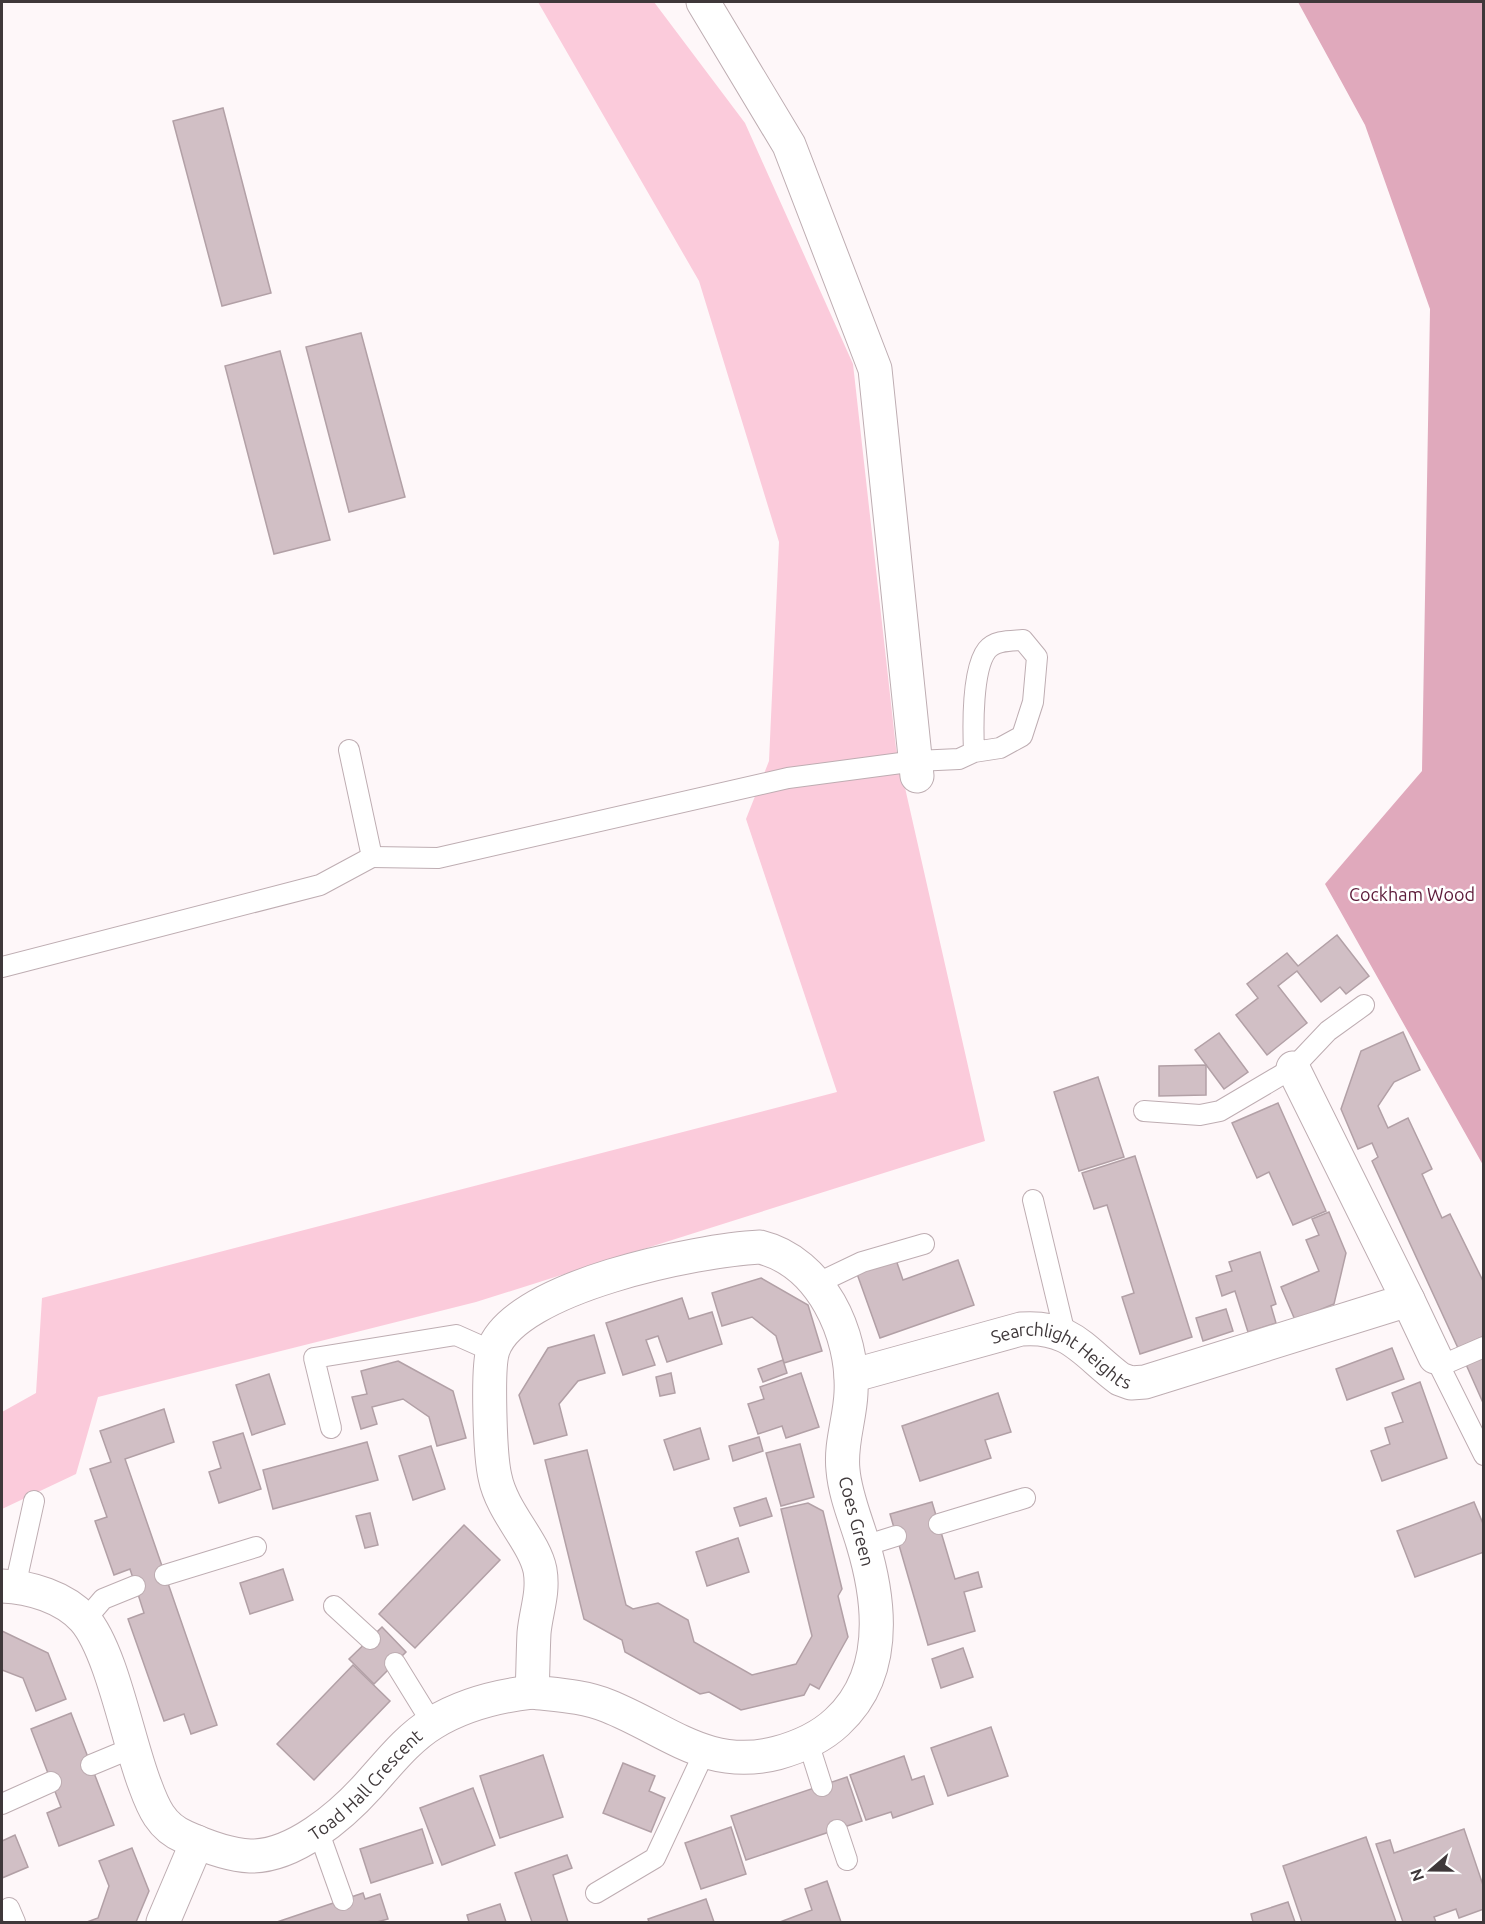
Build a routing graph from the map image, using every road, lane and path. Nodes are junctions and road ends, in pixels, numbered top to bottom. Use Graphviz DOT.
graph roads {
  1 [pos="703,2"];
  2 [pos="350,750"];
  3 [pos="974,752"];
  4 [pos="916,768"];
  5 [pos="372,857"];
  6 [pos="2,967"];
  7 [pos="1364,1005"];
  8 [pos="1293,1068"];
  9 [pos="1144,1111"];
  10 [pos="1033,1200"];
  11 [pos="924,1244"];
  12 [pos="818,1283"];
  13 [pos="1408,1300"];
  14 [pos="1065,1334"];
  15 [pos="1484,1347"];
  16 [pos="492,1351"];
  17 [pos="1438,1361"];
  18 [pos="851,1376"];
  19 [pos="331,1428"];
  20 [pos="1484,1455"];
  21 [pos="1025,1498"];
  22 [pos="33,1501"];
  23 [pos="939,1524"];
  24 [pos="896,1536"];
  25 [pos="864,1546"];
  26 [pos="256,1548"];
  27 [pos="165,1575"];
  28 [pos="8,1586"];
  29 [pos="135,1586"];
  30 [pos="334,1606"];
  31 [pos="85,1620"];
  32 [pos="370,1639"];
  33 [pos="395,1663"];
  34 [pos="532,1692"];
  35 [pos="432,1723"];
  36 [pos="808,1742"];
  37 [pos="132,1748"];
  38 [pos="704,1753"];
  39 [pos="91,1765"];
  40 [pos="51,1782"];
  41 [pos="822,1786"];
  42 [pos="2,1804"];
  43 [pos="318,1830"];
  44 [pos="837,1830"];
  45 [pos="197,1842"];
  46 [pos="847,1860"];
  47 [pos="596,1893"];
  48 [pos="343,1900"];
  49 [pos="163,1923"];
  1 -- 4 [label="street"];
  2 -- 5 [label="lane"];
  3 -- 3 [label="lane"];
  3 -- 4 [label="lane"];
  4 -- 5 [label="lane"];
  5 -- 6 [label="lane"];
  7 -- 8 [label="lane"];
  8 -- 9 [label="lane"];
  8 -- 13 [label="street"];
  10 -- 14 [label="lane"];
  11 -- 12 [label="lane"];
  12 -- 16 [label="street, Coes Green"];
  12 -- 18 [label="street, Coes Green"];
  13 -- 14 [label="street, Searchlight Heights"];
  13 -- 17 [label="street"];
  14 -- 18 [label="street, Searchlight Heights"];
  15 -- 17 [label="lane"];
  16 -- 19 [label="lane"];
  16 -- 34 [label="street"];
  17 -- 20 [label="lane"];
  18 -- 25 [label="street, Coes Green"];
  21 -- 23 [label="lane"];
  22 -- 28 [label="lane"];
  24 -- 25 [label="lane"];
  25 -- 36 [label="street, Coes Green"];
  26 -- 27 [label="lane"];
  28 -- 31 [label="street, Toad Hall Crescent"];
  29 -- 31 [label="lane"];
  30 -- 32 [label="lane"];
  31 -- 37 [label="street, Toad Hall Crescent"];
  33 -- 35 [label="lane"];
  34 -- 35 [label="street, Toad Hall Crescent"];
  34 -- 38 [label="street, Coes Green"];
  35 -- 43 [label="street, Toad Hall Crescent"];
  36 -- 38 [label="street, Coes Green"];
  36 -- 41 [label="lane"];
  37 -- 39 [label="lane"];
  37 -- 45 [label="street, Toad Hall Crescent"];
  38 -- 47 [label="lane"];
  40 -- 42 [label="lane"];
  43 -- 45 [label="street, Toad Hall Crescent"];
  43 -- 48 [label="lane"];
  44 -- 46 [label="lane"];
  45 -- 49 [label="street"];
}
